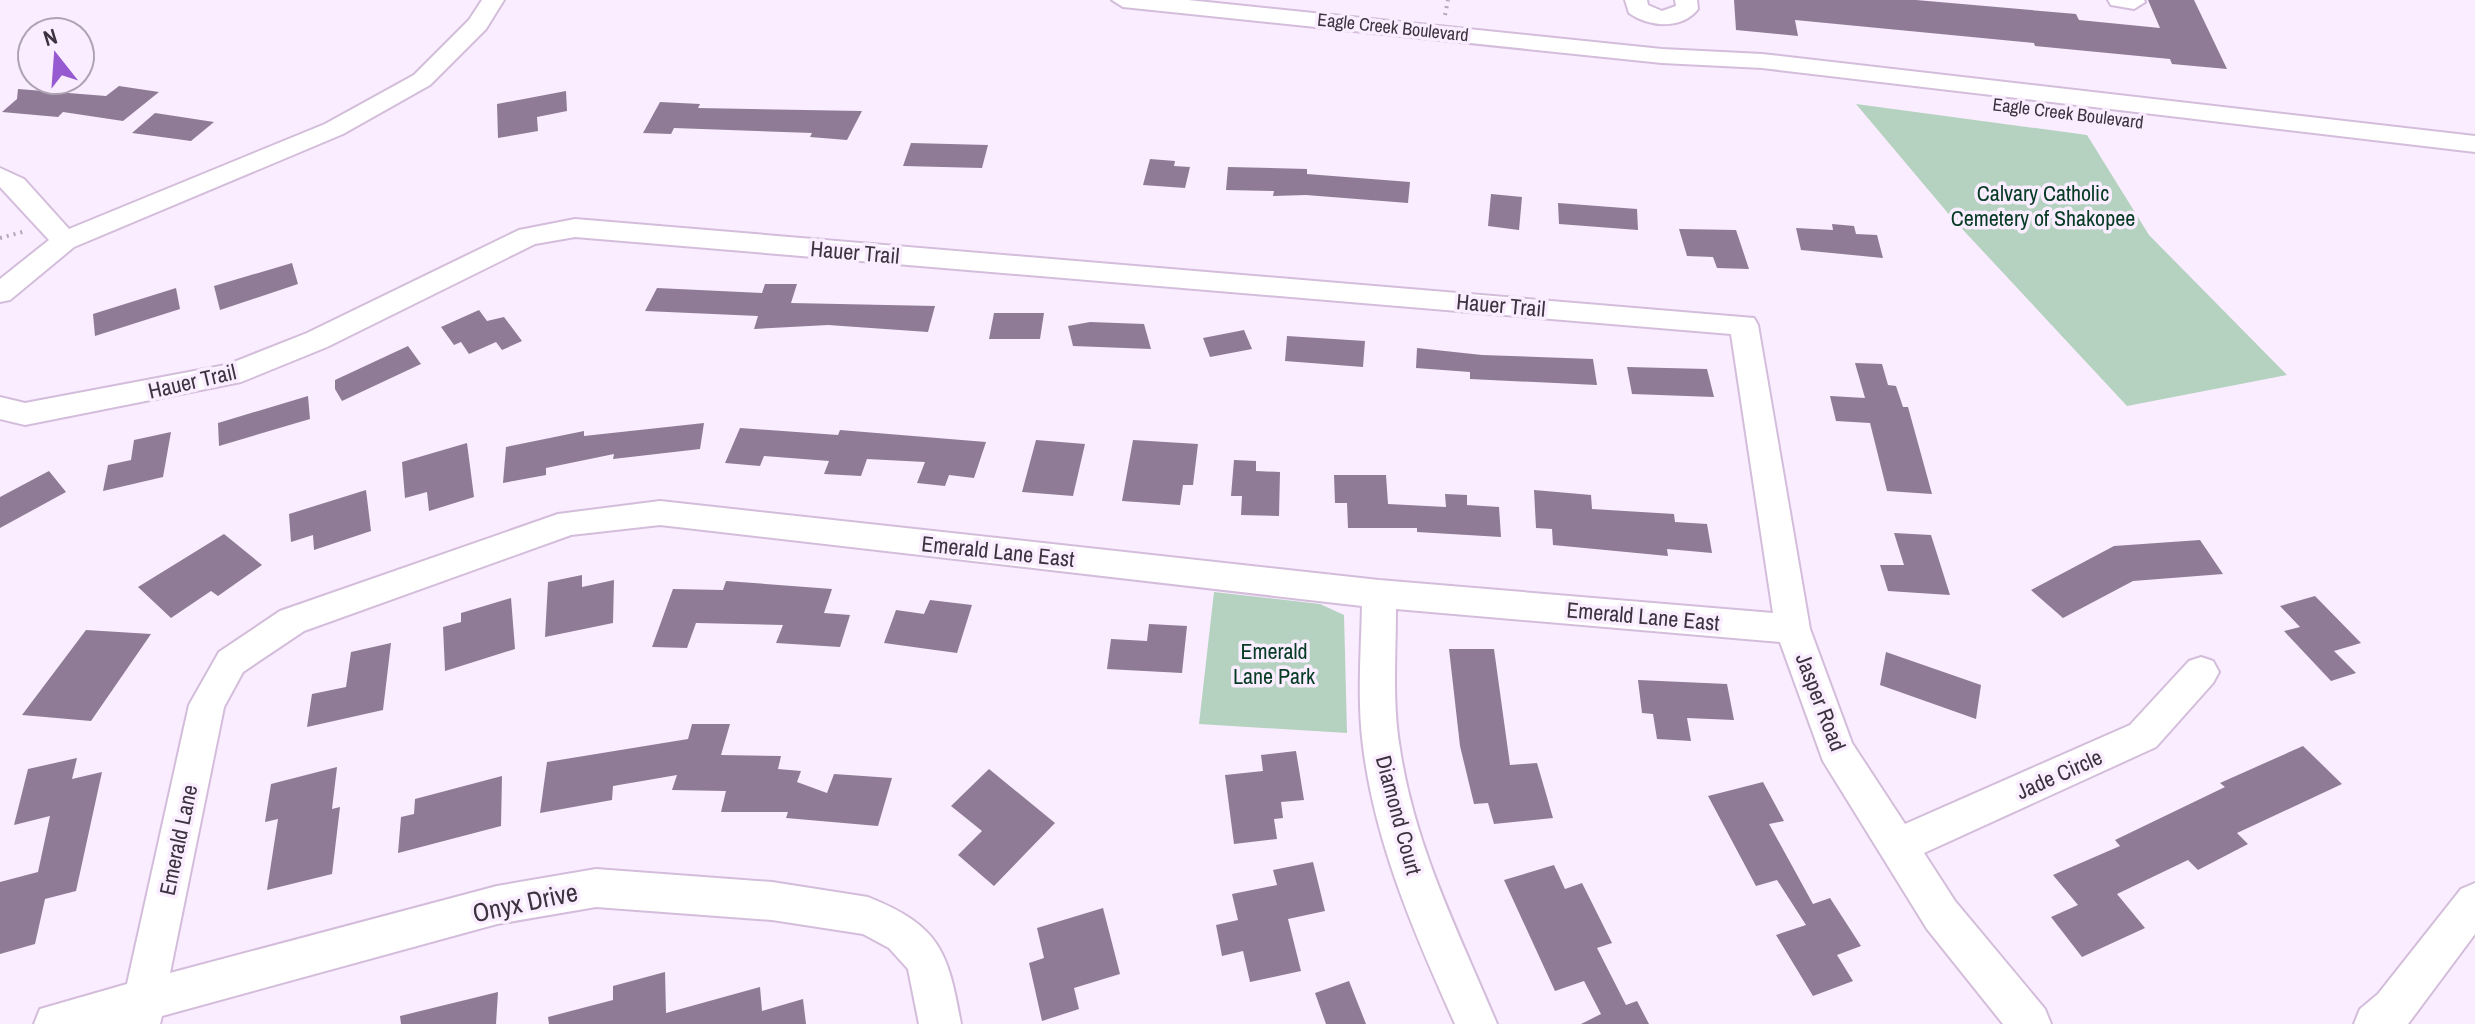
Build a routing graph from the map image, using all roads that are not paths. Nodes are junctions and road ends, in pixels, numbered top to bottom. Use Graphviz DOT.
graph roads {
  1 [pos="493,0"];
  2 [pos="1123,0"];
  3 [pos="1636,0"];
  4 [pos="1686,0"];
  5 [pos="1662,56"];
  6 [pos="2475,144"];
  7 [pos="2475,161"];
  8 [pos="0,176"];
  9 [pos="65,241"];
  10 [pos="0,293"];
  11 [pos="1744,325"];
  12 [pos="1,409"];
  13 [pos="1379,594"];
  14 [pos="1793,629"];
  15 [pos="231,662"];
  16 [pos="2201,672"];
  17 [pos="1896,847"];
  18 [pos="2475,902"];
  19 [pos="142,1011"];
  20 [pos="55,1024"];
  21 [pos="940,1024"];
  22 [pos="1476,1024"];
  23 [pos="2030,1024"];
  24 [pos="2375,1024"];
  1 -- 9 [label="street"];
  2 -- 5 [label="street, Eagle Creek Boulevard"];
  3 -- 4 [label="street"];
  5 -- 6 [label="street, Eagle Creek Boulevard"];
  5 -- 7 [label="street, Eagle Creek Boulevard"];
  8 -- 9 [label="street"];
  9 -- 10 [label="street"];
  11 -- 12 [label="street, Hauer Trail"];
  11 -- 14 [label="street, Jasper Road"];
  13 -- 14 [label="street, Emerald Lane East"];
  13 -- 15 [label="street, Emerald Lane East"];
  13 -- 22 [label="street, Diamond Court"];
  14 -- 17 [label="street, Jasper Road"];
  15 -- 19 [label="street, Emerald Lane"];
  16 -- 17 [label="street, Jade Circle"];
  17 -- 23 [label="street, Jasper Road"];
  18 -- 24 [label="street"];
  19 -- 20 [label="street, Onyx Drive"];
  19 -- 21 [label="street, Onyx Drive"];
}
